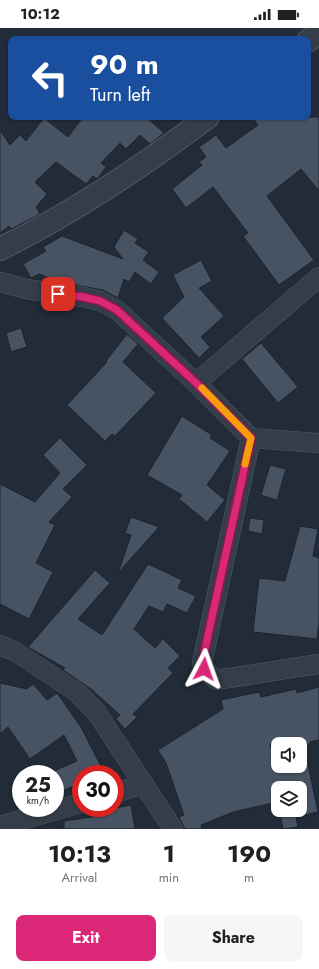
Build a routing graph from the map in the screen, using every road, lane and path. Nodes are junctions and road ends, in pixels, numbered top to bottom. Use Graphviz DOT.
graph roads {
  1 [pos="319,32"];
  2 [pos="311,39"];
  3 [pos="204,120"];
  4 [pos="0,249"];
  5 [pos="319,277"];
  6 [pos="0,282"];
  7 [pos="196,383"];
  8 [pos="251,438"];
  9 [pos="319,443"];
  10 [pos="0,645"];
  11 [pos="319,664"];
  12 [pos="144,784"];
  13 [pos="124,790"];
  14 [pos="72,805"];
  15 [pos="0,826"];
  16 [pos="173,829"];
  1 -- 2 [label="street"];
  3 -- 4 [label="street"];
  5 -- 7 [label="street"];
  6 -- 7 [label="street"];
  7 -- 8 [label="street"];
  8 -- 9 [label="street"];
  8 -- 11 [label="street"];
  10 -- 12 [label="street"];
  12 -- 13 [label="street"];
  12 -- 16 [label="street"];
  14 -- 15 [label="street"];
}
